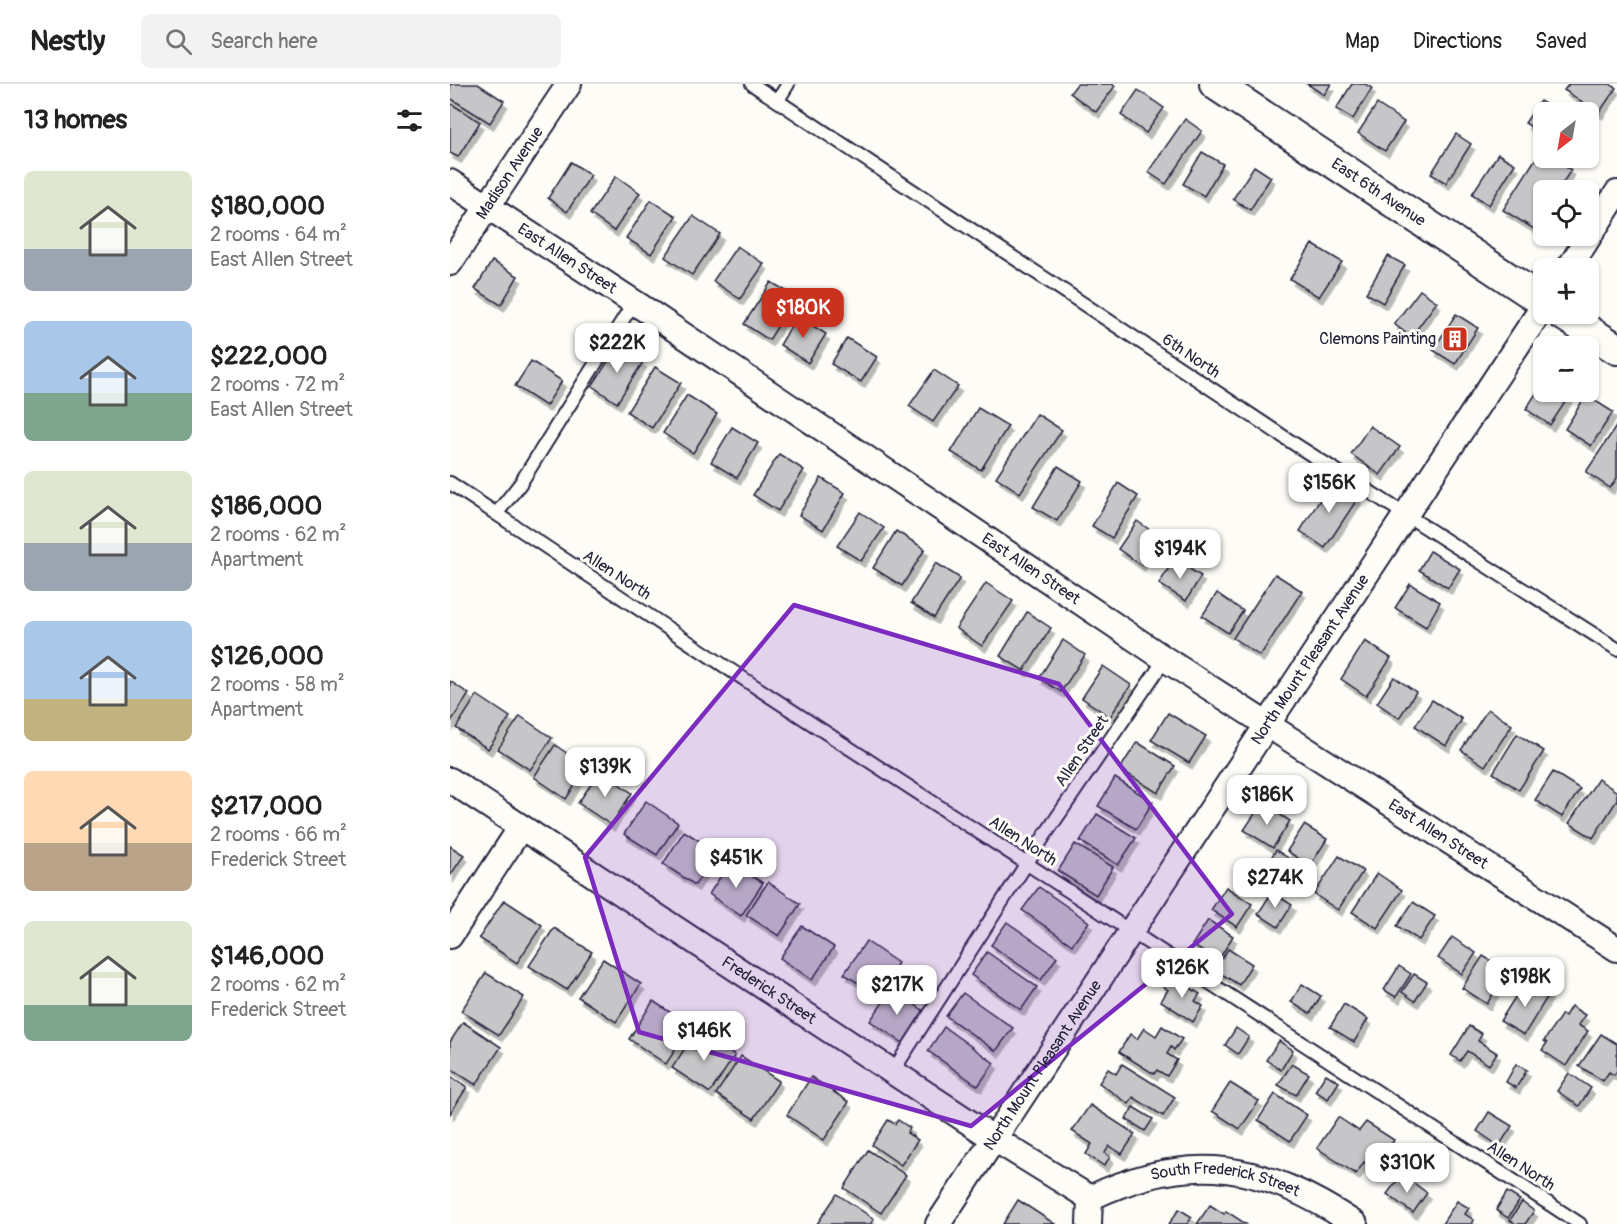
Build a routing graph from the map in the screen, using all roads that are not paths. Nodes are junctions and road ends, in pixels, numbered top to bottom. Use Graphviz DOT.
graph roads {
  1 [pos="569,84"];
  2 [pos="752,84"];
  3 [pos="788,84"];
  4 [pos="1215,84"];
  5 [pos="778,100"];
  6 [pos="450,182"];
  7 [pos="1617,192"];
  8 [pos="488,207"];
  9 [pos="1575,258"];
  10 [pos="450,263"];
  11 [pos="1533,296"];
  12 [pos="634,302"];
  13 [pos="1533,320"];
  14 [pos="1578,324"];
  15 [pos="1617,349"];
  16 [pos="450,483"];
  17 [pos="497,513"];
  18 [pos="1405,513"];
  19 [pos="1617,649"];
  20 [pos="1165,659"];
  21 [pos="1267,724"];
  22 [pos="450,780"];
  23 [pos="521,827"];
  24 [pos="1028,863"];
  25 [pos="1131,932"];
  26 [pos="450,936"];
  27 [pos="1617,949"];
  28 [pos="893,1071"];
  29 [pos="993,1138"];
  30 [pos="1090,1198"];
  31 [pos="938,1224"];
  32 [pos="1089,1224"];
  33 [pos="1355,1224"];
  34 [pos="1580,1224"];
  1 -- 8 [label="street, Madison Avenue"];
  2 -- 5 [label="lane, 6th North"];
  3 -- 5 [label="lane"];
  4 -- 11 [label="street, East 6th Avenue"];
  5 -- 18 [label="lane, 6th North"];
  6 -- 8 [label="street, East Allen Street"];
  7 -- 9 [label="street"];
  8 -- 10 [label="street, Madison Avenue"];
  8 -- 12 [label="street, East Allen Street"];
  12 -- 17 [label="lane"];
  12 -- 20 [label="street, East Allen Street"];
  13 -- 18 [label="street, North Mount Pleasant Avenue"];
  14 -- 15 [label="street"];
  16 -- 17 [label="lane, Allen North"];
  17 -- 24 [label="lane, Allen North"];
  18 -- 19 [label="lane, 6th North"];
  18 -- 21 [label="street, North Mount Pleasant Avenue"];
  20 -- 21 [label="street, East Allen Street"];
  20 -- 24 [label="lane, Allen Street"];
  21 -- 25 [label="street, North Mount Pleasant Avenue"];
  21 -- 27 [label="street, East Allen Street"];
  22 -- 23 [label="street, Frederick Street"];
  23 -- 26 [label="street"];
  23 -- 28 [label="street, Frederick Street"];
  24 -- 25 [label="lane, Allen North"];
  24 -- 28 [label="lane, Allen Street"];
  25 -- 29 [label="street, North Mount Pleasant Avenue"];
  25 -- 34 [label="lane, Allen North"];
  28 -- 29 [label="street, Frederick Street"];
  29 -- 30 [label="street, Frederick Street"];
  29 -- 31 [label="street, North Mount Pleasant Avenue"];
  30 -- 32 [label="street"];
  30 -- 33 [label="street, South Frederick Street"];
}
